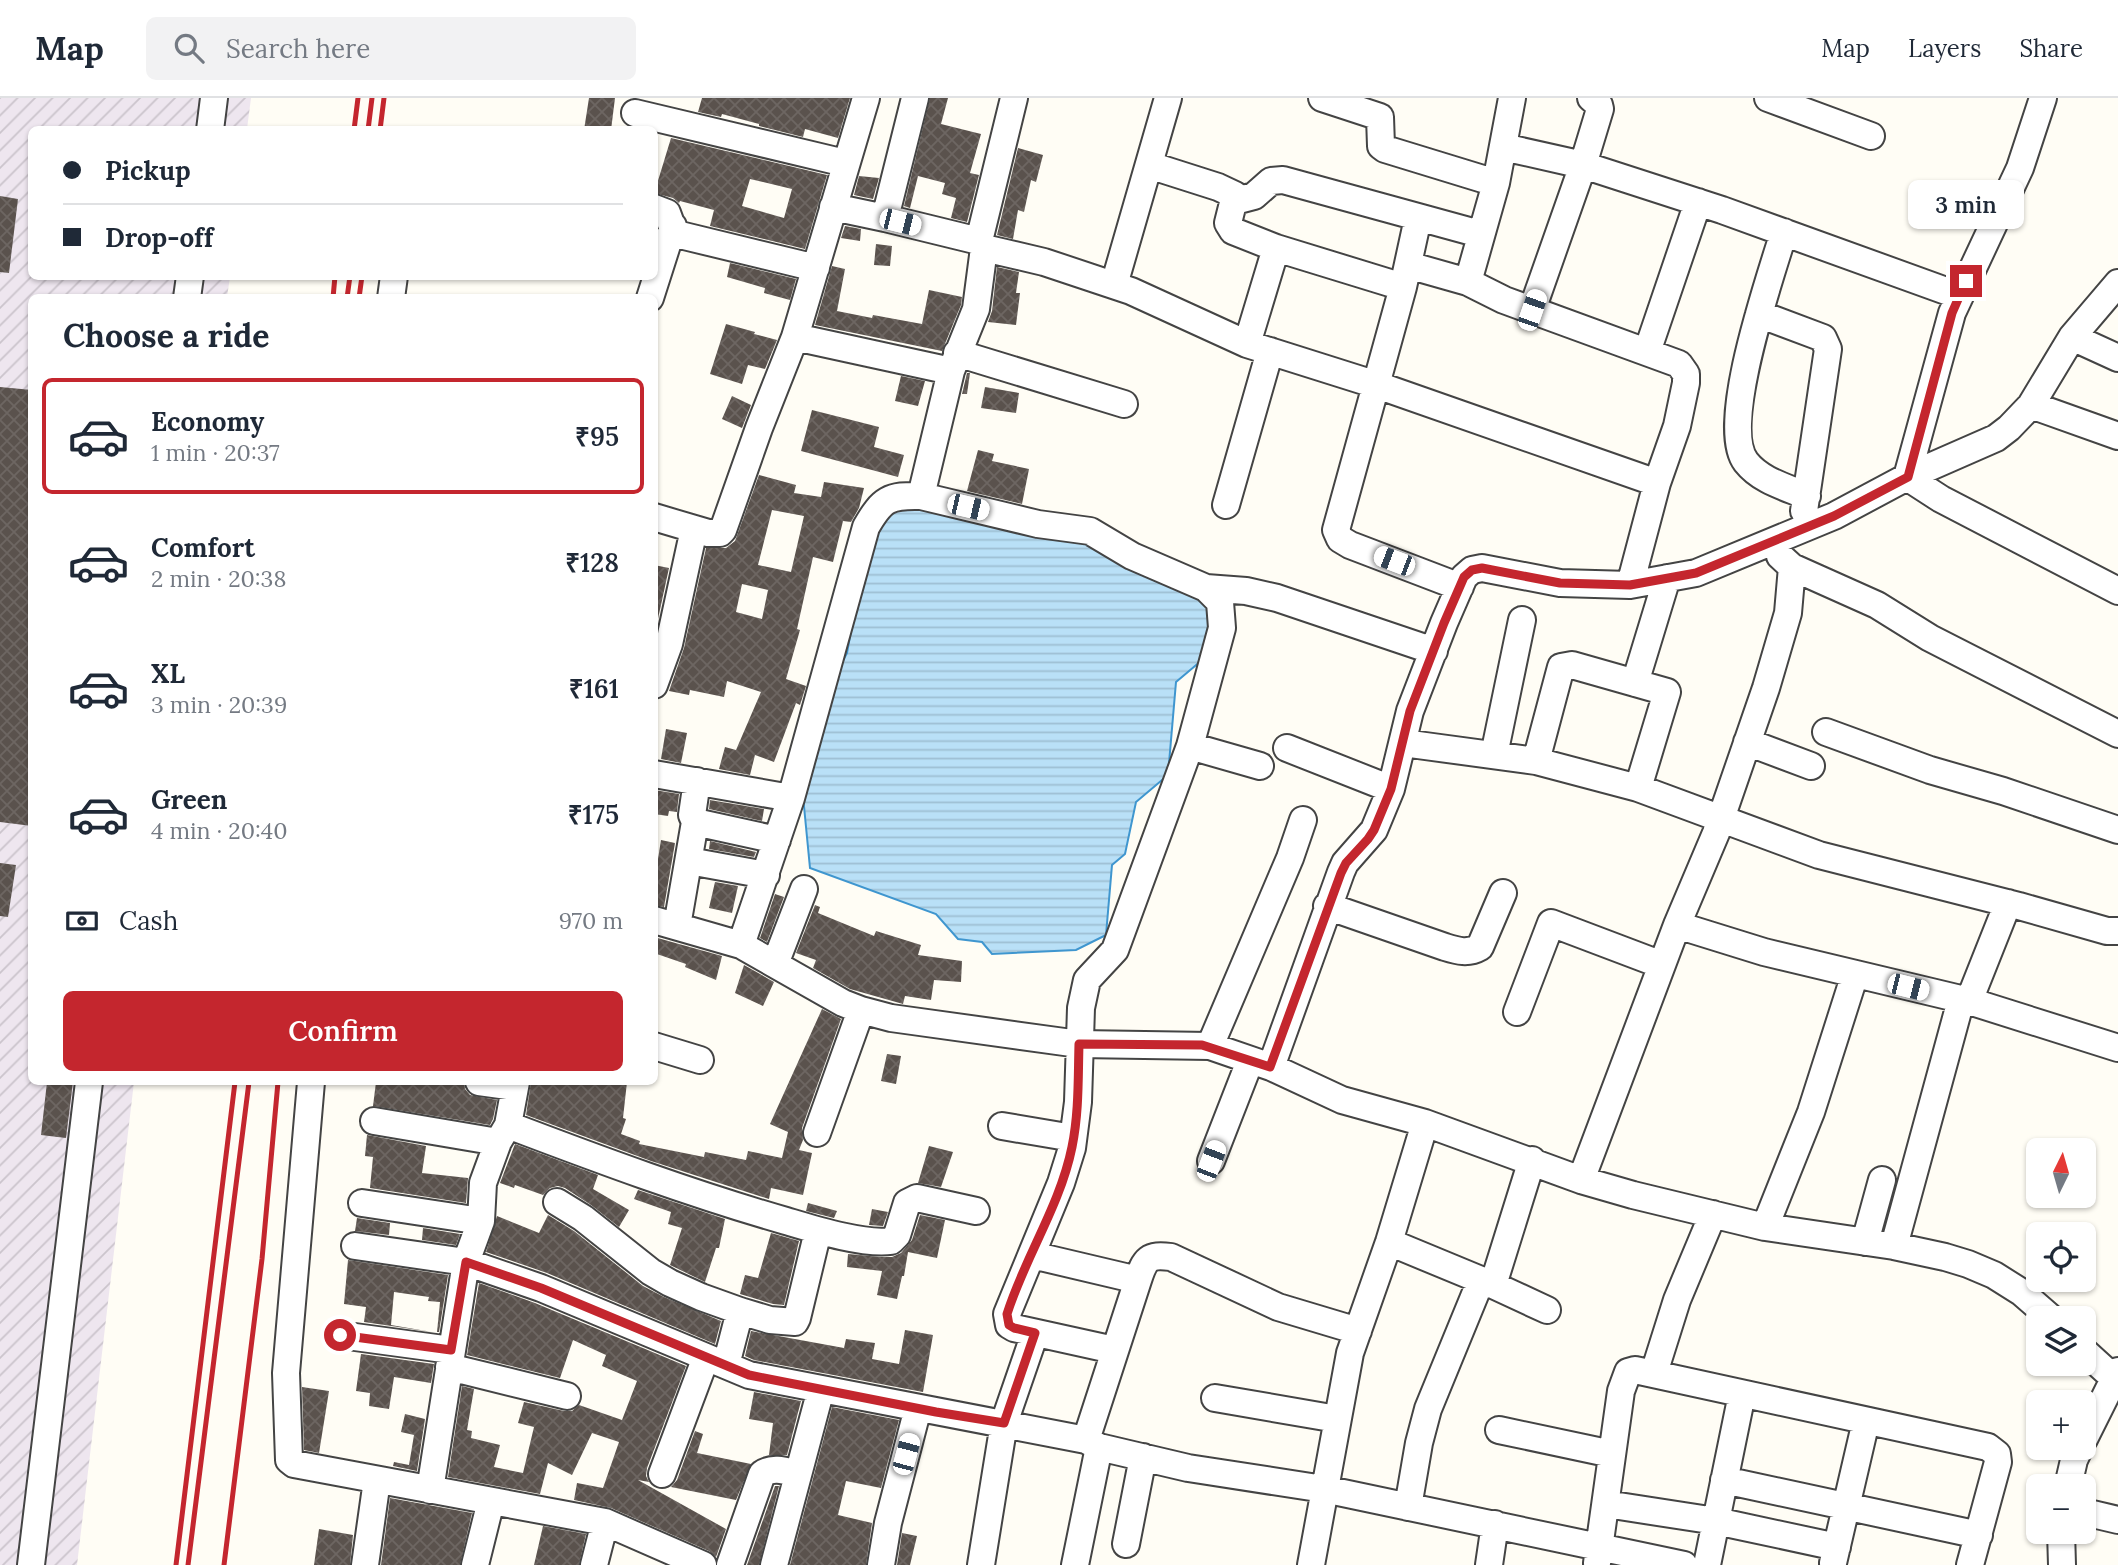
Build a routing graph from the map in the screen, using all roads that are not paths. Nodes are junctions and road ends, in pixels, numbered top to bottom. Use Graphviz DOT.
graph roads {
  1 [pos="214,98"];
  2 [pos="866,98"];
  3 [pos="915,98"];
  4 [pos="1014,98"];
  5 [pos="1168,98"];
  6 [pos="1322,98"];
  7 [pos="1512,98"];
  8 [pos="1591,98"];
  9 [pos="1768,98"];
  10 [pos="2043,98"];
  11 [pos="1803,104"];
  12 [pos="635,113"];
  13 [pos="210,126"];
  14 [pos="1871,136"];
  15 [pos="1503,147"];
  16 [pos="845,163"];
  17 [pos="1149,165"];
  18 [pos="1583,165"];
  19 [pos="1496,183"];
  20 [pos="1235,201"];
  21 [pos="1698,202"];
  22 [pos="833,206"];
  23 [pos="664,217"];
  24 [pos="885,218"];
  25 [pos="1418,218"];
  26 [pos="1784,232"];
  27 [pos="1480,234"];
  28 [pos="982,244"];
  29 [pos="1276,248"];
  30 [pos="658,252"];
  31 [pos="816,268"];
  32 [pos="1405,276"];
  33 [pos="1468,282"];
  34 [pos="2118,283"];
  35 [pos="1114,285"];
  36 [pos="1960,296"];
  37 [pos="1532,310"];
  38 [pos="1759,314"];
  39 [pos="795,337"];
  40 [pos="2072,337"];
  41 [pos="1259,347"];
  42 [pos="1647,352"];
  43 [pos="2118,358"];
  44 [pos="954,362"];
  45 [pos="1377,385"];
  46 [pos="1124,404"];
  47 [pos="2031,405"];
  48 [pos="2118,436"];
  49 [pos="1908,477"];
  50 [pos="1657,483"];
  51 [pos="921,496"];
  52 [pos="1807,496"];
  53 [pos="1226,505"];
  54 [pos="658,518"];
  55 [pos="694,529"];
  56 [pos="1800,530"];
  57 [pos="1767,544"];
  58 [pos="1792,567"];
  59 [pos="1667,578"];
  60 [pos="1630,585"];
  61 [pos="1460,587"];
  62 [pos="1206,588"];
  63 [pos="2118,591"];
  64 [pos="665,610"];
  65 [pos="1522,620"];
  66 [pos="662,643"];
  67 [pos="1434,651"];
  68 [pos="658,664"];
  69 [pos="1635,682"];
  70 [pos="1826,732"];
  71 [pos="2118,734"];
  72 [pos="1747,742"];
  73 [pos="1403,743"];
  74 [pos="1190,746"];
  75 [pos="1287,748"];
  76 [pos="1494,755"];
  77 [pos="1536,761"];
  78 [pos="1261,766"];
  79 [pos="1811,766"];
  80 [pos="658,775"];
  81 [pos="697,781"];
  82 [pos="1638,788"];
  83 [pos="1391,789"];
  84 [pos="791,798"];
  85 [pos="1721,819"];
  86 [pos="1303,820"];
  87 [pos="695,822"];
  88 [pos="2118,830"];
  89 [pos="777,840"];
  90 [pos="689,861"];
  91 [pos="766,875"];
  92 [pos="804,889"];
  93 [pos="1503,893"];
  94 [pos="2008,903"];
  95 [pos="1327,906"];
  96 [pos="666,923"];
  97 [pos="1677,925"];
  98 [pos="2118,931"];
  99 [pos="741,945"];
  100 [pos="775,964"];
  101 [pos="1662,965"];
  102 [pos="1855,974"];
  103 [pos="1965,1001"];
  104 [pos="860,1010"];
  105 [pos="1517,1012"];
  106 [pos="1079,1044"];
  107 [pos="1210,1046"];
  108 [pos="658,1047"];
  109 [pos="2118,1048"];
  110 [pos="700,1060"];
  111 [pos="1260,1064"];
  112 [pos="89,1085"];
  113 [pos="311,1085"];
  114 [pos="516,1085"];
  115 [pos="374,1121"];
  116 [pos="1425,1123"];
  117 [pos="1002,1126"];
  118 [pos="503,1133"];
  119 [pos="817,1133"];
  120 [pos="1073,1138"];
  121 [pos="1532,1160"];
  122 [pos="1211,1161"];
  123 [pos="1581,1180"];
  124 [pos="1882,1180"];
  125 [pos="557,1202"];
  126 [pos="362,1203"];
  127 [pos="976,1211"];
  128 [pos="1713,1214"];
  129 [pos="481,1221"];
  130 [pos="1765,1227"];
  131 [pos="818,1231"];
  132 [pos="1388,1242"];
  133 [pos="1865,1242"];
  134 [pos="355,1246"];
  135 [pos="1894,1246"];
  136 [pos="1032,1255"];
  137 [pos="466,1262"];
  138 [pos="1138,1280"];
  139 [pos="1487,1282"];
  140 [pos="2037,1306"];
  141 [pos="1547,1310"];
  142 [pos="740,1311"];
  143 [pos="1357,1331"];
  144 [pos="1035,1333"];
  145 [pos="340,1335"];
  146 [pos="1114,1350"];
  147 [pos="450,1358"];
  148 [pos="716,1361"];
  149 [pos="2096,1361"];
  150 [pos="1654,1373"];
  151 [pos="2117,1378"];
  152 [pos="821,1389"];
  153 [pos="1742,1394"];
  154 [pos="567,1396"];
  155 [pos="1215,1398"];
  156 [pos="918,1408"];
  157 [pos="2096,1417"];
  158 [pos="1337,1419"];
  159 [pos="1866,1421"];
  160 [pos="1004,1423"];
  161 [pos="1499,1430"];
  162 [pos="1092,1443"];
  163 [pos="1612,1454"];
  164 [pos="1143,1457"];
  165 [pos="662,1474"];
  166 [pos="798,1474"];
  167 [pos="377,1480"];
  168 [pos="1724,1480"];
  169 [pos="1324,1489"];
  170 [pos="430,1490"];
  171 [pos="491,1501"];
  172 [pos="1606,1504"];
  173 [pos="1408,1507"];
  174 [pos="1846,1507"];
  175 [pos="2096,1515"];
  176 [pos="2118,1520"];
  177 [pos="1716,1521"];
  178 [pos="605,1522"];
  179 [pos="1495,1524"];
  180 [pos="1979,1535"];
  181 [pos="1126,1544"];
  182 [pos="2061,1544"];
  183 [pos="1598,1556"];
  184 [pos="1835,1556"];
  185 [pos="689,1562"];
  186 [pos="31,1565"];
  187 [pos="365,1565"];
  188 [pos="475,1565"];
  189 [pos="594,1565"];
  190 [pos="730,1565"];
  191 [pos="774,1565"];
  192 [pos="881,1565"];
  193 [pos="981,1565"];
  194 [pos="1075,1565"];
  195 [pos="1311,1565"];
  196 [pos="1489,1565"];
  197 [pos="1684,1565"];
  198 [pos="1707,1565"];
  199 [pos="1970,1565"];
  200 [pos="2062,1565"];
  1 -- 13 [label="street"];
  2 -- 16 [label="street"];
  3 -- 24 [label="street"];
  4 -- 28 [label="street"];
  5 -- 17 [label="street"];
  6 -- 19 [label="street"];
  7 -- 15 [label="street"];
  8 -- 18 [label="street"];
  9 -- 11 [label="street"];
  10 -- 36 [label="street"];
  11 -- 14 [label="street"];
  12 -- 16 [label="street"];
  15 -- 18 [label="street"];
  15 -- 19 [label="street"];
  16 -- 22 [label="street"];
  17 -- 20 [label="street"];
  17 -- 35 [label="street"];
  18 -- 21 [label="street"];
  18 -- 37 [label="street"];
  19 -- 27 [label="street"];
  20 -- 25 [label="street"];
  20 -- 29 [label="street"];
  21 -- 26 [label="street"];
  21 -- 42 [label="street"];
  22 -- 24 [label="street"];
  22 -- 31 [label="street"];
  23 -- 30 [label="street"];
  23 -- 31 [label="street"];
  24 -- 28 [label="street"];
  25 -- 27 [label="street"];
  25 -- 32 [label="street"];
  26 -- 36 [label="street"];
  26 -- 38 [label="street"];
  27 -- 33 [label="street"];
  28 -- 35 [label="street"];
  28 -- 44 [label="street"];
  29 -- 32 [label="street"];
  29 -- 41 [label="street"];
  31 -- 39 [label="street"];
  32 -- 33 [label="street"];
  32 -- 45 [label="street"];
  33 -- 37 [label="street"];
  34 -- 40 [label="street"];
  35 -- 41 [label="street"];
  36 -- 49 [label="street"];
  37 -- 42 [label="street"];
  38 -- 52 [label="street"];
  38 -- 52 [label="street"];
  39 -- 44 [label="street"];
  39 -- 55 [label="street"];
  40 -- 43 [label="street"];
  40 -- 47 [label="street"];
  41 -- 45 [label="street"];
  41 -- 53 [label="street"];
  42 -- 50 [label="street"];
  44 -- 46 [label="street"];
  44 -- 51 [label="street"];
  45 -- 50 [label="street"];
  45 -- 61 [label="street"];
  47 -- 48 [label="street"];
  47 -- 49 [label="street"];
  49 -- 56 [label="street"];
  49 -- 63 [label="street"];
  50 -- 60 [label="street"];
  51 -- 62 [label="street"];
  51 -- 84 [label="street"];
  52 -- 56 [label="street"];
  54 -- 55 [label="street"];
  55 -- 64 [label="street"];
  56 -- 57 [label="street"];
  57 -- 58 [label="street"];
  57 -- 59 [label="street"];
  58 -- 71 [label="street"];
  58 -- 72 [label="street"];
  59 -- 60 [label="street"];
  59 -- 69 [label="street"];
  60 -- 61 [label="street"];
  61 -- 67 [label="street"];
  62 -- 67 [label="street"];
  62 -- 74 [label="street"];
  64 -- 66 [label="street"];
  65 -- 76 [label="street"];
  66 -- 68 [label="street"];
  67 -- 73 [label="street"];
  69 -- 77 [label="street"];
  69 -- 82 [label="street"];
  70 -- 88 [label="street"];
  72 -- 79 [label="street"];
  72 -- 85 [label="street"];
  73 -- 76 [label="street"];
  73 -- 83 [label="street"];
  74 -- 78 [label="street"];
  74 -- 106 [label="street"];
  75 -- 83 [label="street"];
  76 -- 77 [label="street"];
  77 -- 82 [label="street"];
  80 -- 81 [label="street"];
  81 -- 84 [label="street"];
  81 -- 87 [label="street"];
  82 -- 85 [label="street"];
  83 -- 95 [label="street"];
  84 -- 89 [label="street"];
  85 -- 94 [label="street"];
  85 -- 97 [label="street"];
  86 -- 107 [label="street"];
  87 -- 89 [label="street"];
  87 -- 90 [label="street"];
  89 -- 91 [label="street"];
  90 -- 91 [label="street"];
  90 -- 96 [label="street"];
  91 -- 99 [label="street"];
  92 -- 100 [label="street"];
  93 -- 95 [label="street"];
  94 -- 98 [label="street"];
  94 -- 103 [label="street"];
  95 -- 111 [label="street"];
  96 -- 99 [label="street"];
  97 -- 101 [label="street"];
  97 -- 102 [label="street"];
  99 -- 100 [label="street"];
  100 -- 104 [label="street"];
  101 -- 105 [label="street"];
  101 -- 123 [label="street"];
  102 -- 103 [label="street"];
  102 -- 130 [label="street"];
  103 -- 109 [label="street"];
  103 -- 135 [label="street"];
  104 -- 106 [label="street"];
  104 -- 119 [label="street"];
  106 -- 107 [label="street"];
  106 -- 120 [label="street"];
  107 -- 111 [label="street"];
  108 -- 110 [label="street"];
  111 -- 116 [label="street"];
  111 -- 122 [label="street"];
  112 -- 186 [label="street"];
  113 -- 167 [label="street"];
  114 -- 118 [label="street"];
  115 -- 118 [label="street"];
  116 -- 121 [label="street"];
  116 -- 132 [label="street"];
  117 -- 120 [label="street"];
  118 -- 129 [label="street"];
  118 -- 131 [label="street"];
  120 -- 136 [label="street"];
  121 -- 123 [label="street"];
  121 -- 139 [label="street"];
  123 -- 128 [label="street"];
  124 -- 133 [label="street"];
  125 -- 142 [label="street"];
  126 -- 129 [label="street"];
  127 -- 131 [label="street"];
  128 -- 130 [label="street"];
  128 -- 150 [label="street"];
  129 -- 137 [label="street"];
  130 -- 133 [label="street"];
  131 -- 142 [label="street"];
  132 -- 139 [label="street"];
  132 -- 143 [label="street"];
  133 -- 135 [label="street"];
  134 -- 137 [label="street"];
  135 -- 140 [label="street"];
  136 -- 138 [label="street"];
  136 -- 144 [label="street"];
  137 -- 147 [label="street"];
  137 -- 148 [label="street"];
  138 -- 143 [label="street"];
  138 -- 146 [label="street"];
  139 -- 141 [label="street"];
  139 -- 173 [label="street"];
  142 -- 148 [label="street"];
  143 -- 158 [label="street"];
  144 -- 146 [label="street"];
  144 -- 160 [label="street"];
  145 -- 147 [label="street"];
  146 -- 162 [label="street"];
  147 -- 154 [label="street"];
  147 -- 170 [label="street"];
  148 -- 152 [label="street"];
  148 -- 165 [label="street"];
  149 -- 151 [label="street"];
  150 -- 153 [label="street"];
  150 -- 163 [label="street"];
  151 -- 157 [label="street"];
  152 -- 156 [label="street"];
  152 -- 166 [label="street"];
  153 -- 159 [label="street"];
  153 -- 168 [label="street"];
  155 -- 158 [label="street"];
  156 -- 160 [label="street"];
  156 -- 192 [label="street"];
  158 -- 169 [label="street"];
  159 -- 174 [label="street"];
  159 -- 180 [label="street"];
  160 -- 162 [label="street"];
  160 -- 193 [label="street"];
  161 -- 163 [label="street"];
  162 -- 164 [label="street"];
  162 -- 194 [label="street"];
  163 -- 172 [label="street"];
  164 -- 169 [label="street"];
  164 -- 181 [label="street"];
  166 -- 190 [label="street"];
  166 -- 191 [label="street"];
  167 -- 170 [label="street"];
  167 -- 187 [label="street"];
  168 -- 174 [label="street"];
  168 -- 177 [label="street"];
  169 -- 173 [label="street"];
  169 -- 195 [label="street"];
  170 -- 171 [label="street"];
  171 -- 178 [label="street"];
  171 -- 188 [label="street"];
  172 -- 177 [label="street"];
  172 -- 183 [label="street"];
  173 -- 179 [label="street"];
  174 -- 180 [label="street"];
  174 -- 184 [label="street"];
  175 -- 176 [label="street"];
  177 -- 184 [label="street"];
  177 -- 198 [label="street"];
  178 -- 185 [label="street"];
  178 -- 189 [label="street"];
  179 -- 183 [label="street"];
  179 -- 196 [label="street"];
  180 -- 199 [label="street"];
  182 -- 200 [label="street"];
  183 -- 197 [label="street"];
}
